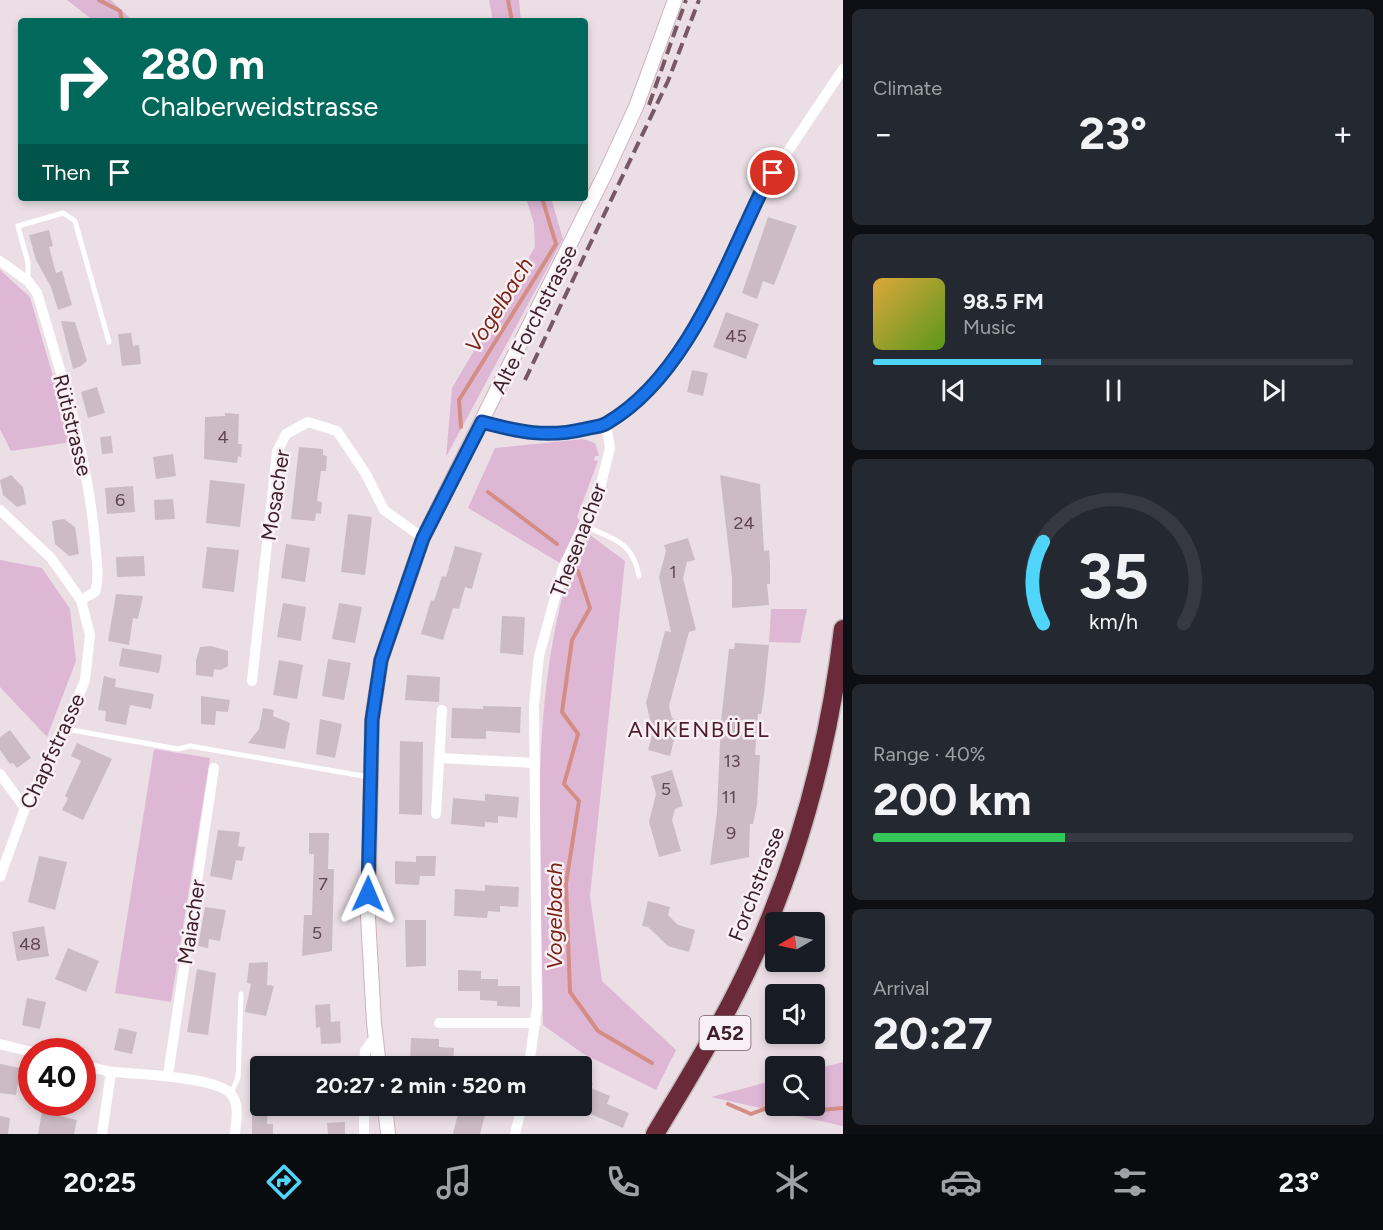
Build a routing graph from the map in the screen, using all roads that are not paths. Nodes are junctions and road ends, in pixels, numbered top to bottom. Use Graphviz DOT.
graph roads {
  1 [pos="675,0"];
  2 [pos="843,69"];
  3 [pos="0,261"];
  4 [pos="28,281"];
  5 [pos="109,342"];
  6 [pos="482,422"];
  7 [pos="606,424"];
  8 [pos="0,510"];
  9 [pos="584,525"];
  10 [pos="423,538"];
  11 [pos="639,576"];
  12 [pos="81,600"];
  13 [pos="843,629"];
  14 [pos="252,681"];
  15 [pos="843,688"];
  16 [pos="442,710"];
  17 [pos="65,729"];
  18 [pos="440,758"];
  19 [pos="535,763"];
  20 [pos="214,768"];
  21 [pos="0,774"];
  22 [pos="371,777"];
  23 [pos="25,808"];
  24 [pos="436,814"];
  25 [pos="0,877"];
  26 [pos="780,912"];
  27 [pos="765,949"];
  28 [pos="241,994"];
  29 [pos="439,1023"];
  30 [pos="536,1023"];
  31 [pos="375,1037"];
  32 [pos="0,1044"];
  33 [pos="18,1048"];
  34 [pos="365,1056"];
  35 [pos="378,1056"];
  36 [pos="531,1056"];
  37 [pos="96,1068"];
  38 [pos="111,1072"];
  39 [pos="168,1076"];
  40 [pos="231,1093"];
  41 [pos="364,1116"];
  42 [pos="386,1116"];
  43 [pos="520,1116"];
  44 [pos="102,1134"];
  45 [pos="235,1134"];
  46 [pos="364,1134"];
  47 [pos="388,1134"];
  48 [pos="515,1134"];
  49 [pos="655,1134"];
  50 [pos="664,1134"];
  1 -- 6 [label="street, Alte Forchstrasse"];
  2 -- 7 [label="street"];
  3 -- 4 [label="street, Rütistrasse"];
  4 -- 5 [label="lane"];
  4 -- 12 [label="street, Rütistrasse"];
  6 -- 7 [label="street"];
  6 -- 10 [label="street, Alte Forchstrasse"];
  7 -- 9 [label="street, Thesenacher"];
  8 -- 12 [label="street, Chapfstrasse"];
  9 -- 11 [label="lane"];
  9 -- 19 [label="street, Thesenacher"];
  10 -- 14 [label="street, Mosacher"];
  10 -- 22 [label="street, Alte Forchstrasse"];
  12 -- 17 [label="street, Chapfstrasse"];
  13 -- 49 [label="highway, Forchstrasse / A52"];
  15 -- 26 [label="highway, Forchstrasse / A52"];
  16 -- 18 [label="street"];
  17 -- 22 [label="lane"];
  17 -- 23 [label="street, Chapfstrasse"];
  18 -- 19 [label="street"];
  18 -- 24 [label="street"];
  19 -- 30 [label="street, Thesenacher"];
  20 -- 39 [label="street, Maiacher"];
  21 -- 23 [label="street"];
  22 -- 31 [label="street, Alte Forchstrasse"];
  23 -- 25 [label="street, Chapfstrasse"];
  27 -- 50 [label="highway, Forchstrasse / A52"];
  28 -- 40 [label="lane"];
  29 -- 30 [label="street"];
  30 -- 36 [label="street, Thesenacher"];
  31 -- 34 [label="street"];
  31 -- 35 [label="street, Alte Forchstrasse"];
  32 -- 33 [label="street"];
  37 -- 38 [label="street"];
  38 -- 39 [label="street"];
  38 -- 44 [label="street"];
  39 -- 40 [label="street"];
  40 -- 45 [label="street"];
  41 -- 46 [label="street"];
  42 -- 47 [label="street"];
  43 -- 48 [label="street"];
}
